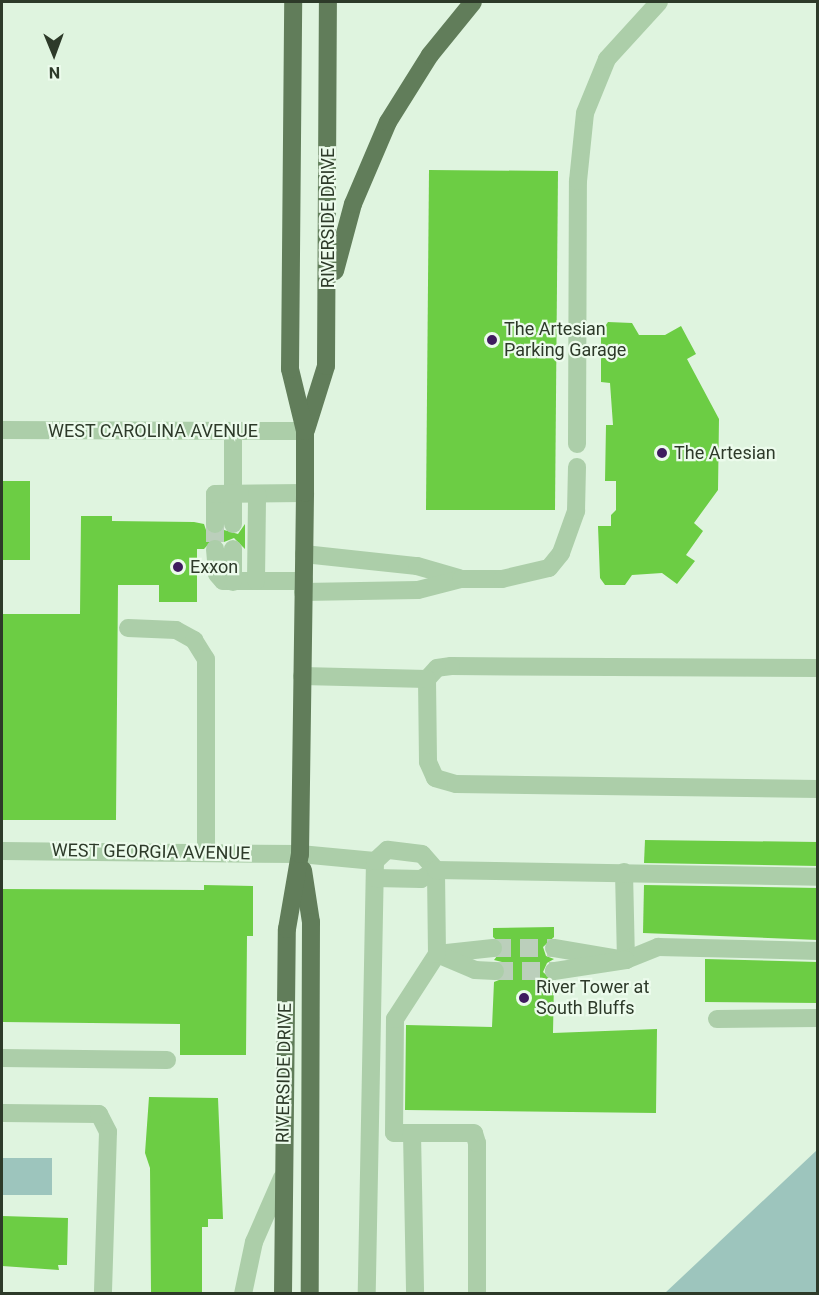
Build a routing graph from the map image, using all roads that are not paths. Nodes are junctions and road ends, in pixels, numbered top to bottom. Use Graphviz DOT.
graph roads {
  1 [pos="293,2"];
  2 [pos="328,2"];
  3 [pos="473,2"];
  4 [pos="659,2"];
  5 [pos="644,9"];
  6 [pos="328,296"];
  7 [pos="2,430"];
  8 [pos="232,431"];
  9 [pos="305,431"];
  10 [pos="577,444"];
  11 [pos="577,467"];
  12 [pos="232,493"];
  13 [pos="257,494"];
  14 [pos="305,494"];
  15 [pos="224,524"];
  16 [pos="224,549"];
  17 [pos="304,554"];
  18 [pos="461,579"];
  19 [pos="256,582"];
  20 [pos="304,586"];
  21 [pos="128,628"];
  22 [pos="818,668"];
  23 [pos="302,676"];
  24 [pos="428,679"];
  25 [pos="818,789"];
  26 [pos="2,850"];
  27 [pos="206,853"];
  28 [pos="300,854"];
  29 [pos="375,869"];
  30 [pos="436,870"];
  31 [pos="624,872"];
  32 [pos="818,877"];
  33 [pos="493,948"];
  34 [pos="554,948"];
  35 [pos="818,951"];
  36 [pos="438,954"];
  37 [pos="626,960"];
  38 [pos="495,971"];
  39 [pos="554,971"];
  40 [pos="818,1018"];
  41 [pos="717,1019"];
  42 [pos="2,1058"];
  43 [pos="167,1060"];
  44 [pos="2,1113"];
  45 [pos="412,1133"];
  46 [pos="282,1178"];
  47 [pos="103,1293"];
  48 [pos="243,1293"];
  49 [pos="282,1293"];
  50 [pos="309,1293"];
  51 [pos="367,1293"];
  52 [pos="415,1293"];
  53 [pos="477,1293"];
  1 -- 9 [label="main road, RIVERSIDE DRIVE"];
  2 -- 6 [label="main road, RIVERSIDE DRIVE"];
  3 -- 6 [label="main road"];
  4 -- 5 [label="street"];
  5 -- 10 [label="street"];
  6 -- 9 [label="main road, RIVERSIDE DRIVE"];
  7 -- 8 [label="street, WEST CAROLINA AVENUE"];
  8 -- 9 [label="street, WEST CAROLINA AVENUE"];
  8 -- 12 [label="street"];
  9 -- 14 [label="main road, RIVERSIDE DRIVE"];
  11 -- 18 [label="street"];
  12 -- 13 [label="street"];
  12 -- 15 [label="street"];
  13 -- 14 [label="street"];
  13 -- 19 [label="street"];
  14 -- 17 [label="main road, RIVERSIDE DRIVE"];
  16 -- 19 [label="street"];
  17 -- 18 [label="street"];
  17 -- 20 [label="main road, RIVERSIDE DRIVE"];
  18 -- 20 [label="street"];
  19 -- 20 [label="street"];
  20 -- 23 [label="main road, RIVERSIDE DRIVE"];
  21 -- 27 [label="street"];
  22 -- 24 [label="street"];
  23 -- 24 [label="street"];
  23 -- 28 [label="main road, RIVERSIDE DRIVE"];
  24 -- 25 [label="street"];
  26 -- 27 [label="street, WEST GEORGIA AVENUE"];
  27 -- 28 [label="street, WEST GEORGIA AVENUE"];
  28 -- 29 [label="street, WEST GEORGIA AVENUE"];
  28 -- 46 [label="main road, RIVERSIDE DRIVE"];
  28 -- 50 [label="main road, RIVERSIDE DRIVE"];
  29 -- 30 [label="street, WEST GEORGIA AVENUE"];
  29 -- 30 [label="street"];
  29 -- 51 [label="street"];
  30 -- 31 [label="street, WEST GEORGIA AVENUE"];
  30 -- 36 [label="street"];
  31 -- 32 [label="street, WEST GEORGIA AVENUE"];
  31 -- 37 [label="street"];
  33 -- 36 [label="street"];
  34 -- 37 [label="street"];
  35 -- 37 [label="street"];
  36 -- 38 [label="street"];
  36 -- 45 [label="street"];
  37 -- 39 [label="street"];
  40 -- 41 [label="street"];
  42 -- 43 [label="street"];
  44 -- 47 [label="street"];
  45 -- 52 [label="street"];
  45 -- 53 [label="street"];
  46 -- 48 [label="street"];
  46 -- 49 [label="main road, RIVERSIDE DRIVE"];
}
